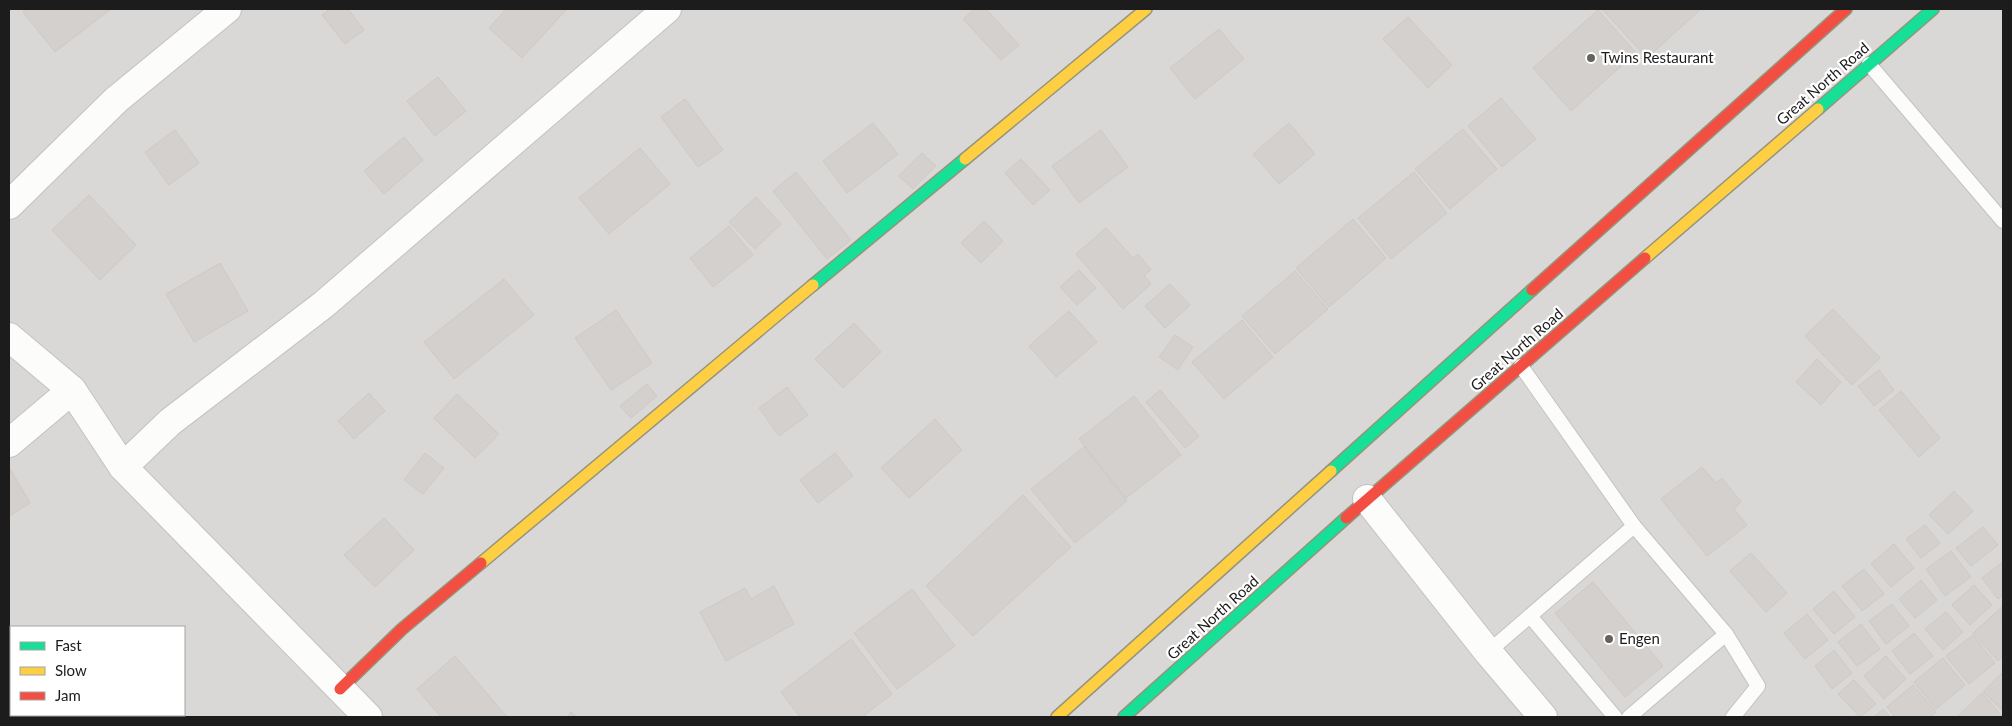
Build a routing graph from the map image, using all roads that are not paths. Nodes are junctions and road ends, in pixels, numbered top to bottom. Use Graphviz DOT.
graph roads {
  1 [pos="227,9"];
  2 [pos="667,9"];
  3 [pos="1146,9"];
  4 [pos="1846,9"];
  5 [pos="1933,9"];
  6 [pos="1868,64"];
  7 [pos="9,205"];
  8 [pos="2003,221"];
  9 [pos="9,337"];
  10 [pos="1521,366"];
  11 [pos="72,390"];
  12 [pos="9,443"];
  13 [pos="123,467"];
  14 [pos="1367,499"];
  15 [pos="1634,526"];
  16 [pos="1530,616"];
  17 [pos="1726,634"];
  18 [pos="1488,652"];
  19 [pos="340,689"];
  20 [pos="368,717"];
  21 [pos="1056,717"];
  22 [pos="1124,717"];
  23 [pos="1543,717"];
  24 [pos="1615,717"];
  25 [pos="1629,717"];
  26 [pos="1732,717"];
  1 -- 7 [label="street"];
  2 -- 13 [label="street"];
  3 -- 19 [label="main road"];
  4 -- 21 [label="main road, Great North Road"];
  5 -- 6 [label="main road, Great North Road"];
  6 -- 8 [label="lane"];
  6 -- 10 [label="main road, Great North Road"];
  9 -- 11 [label="street"];
  10 -- 14 [label="main road, Great North Road"];
  10 -- 15 [label="lane"];
  11 -- 12 [label="street"];
  11 -- 13 [label="street"];
  13 -- 19 [label="street"];
  14 -- 18 [label="street"];
  14 -- 22 [label="main road, Great North Road"];
  15 -- 16 [label="lane"];
  15 -- 17 [label="lane"];
  16 -- 18 [label="lane"];
  16 -- 24 [label="lane"];
  17 -- 25 [label="lane"];
  17 -- 26 [label="lane"];
  18 -- 23 [label="street"];
  19 -- 20 [label="street"];
}
